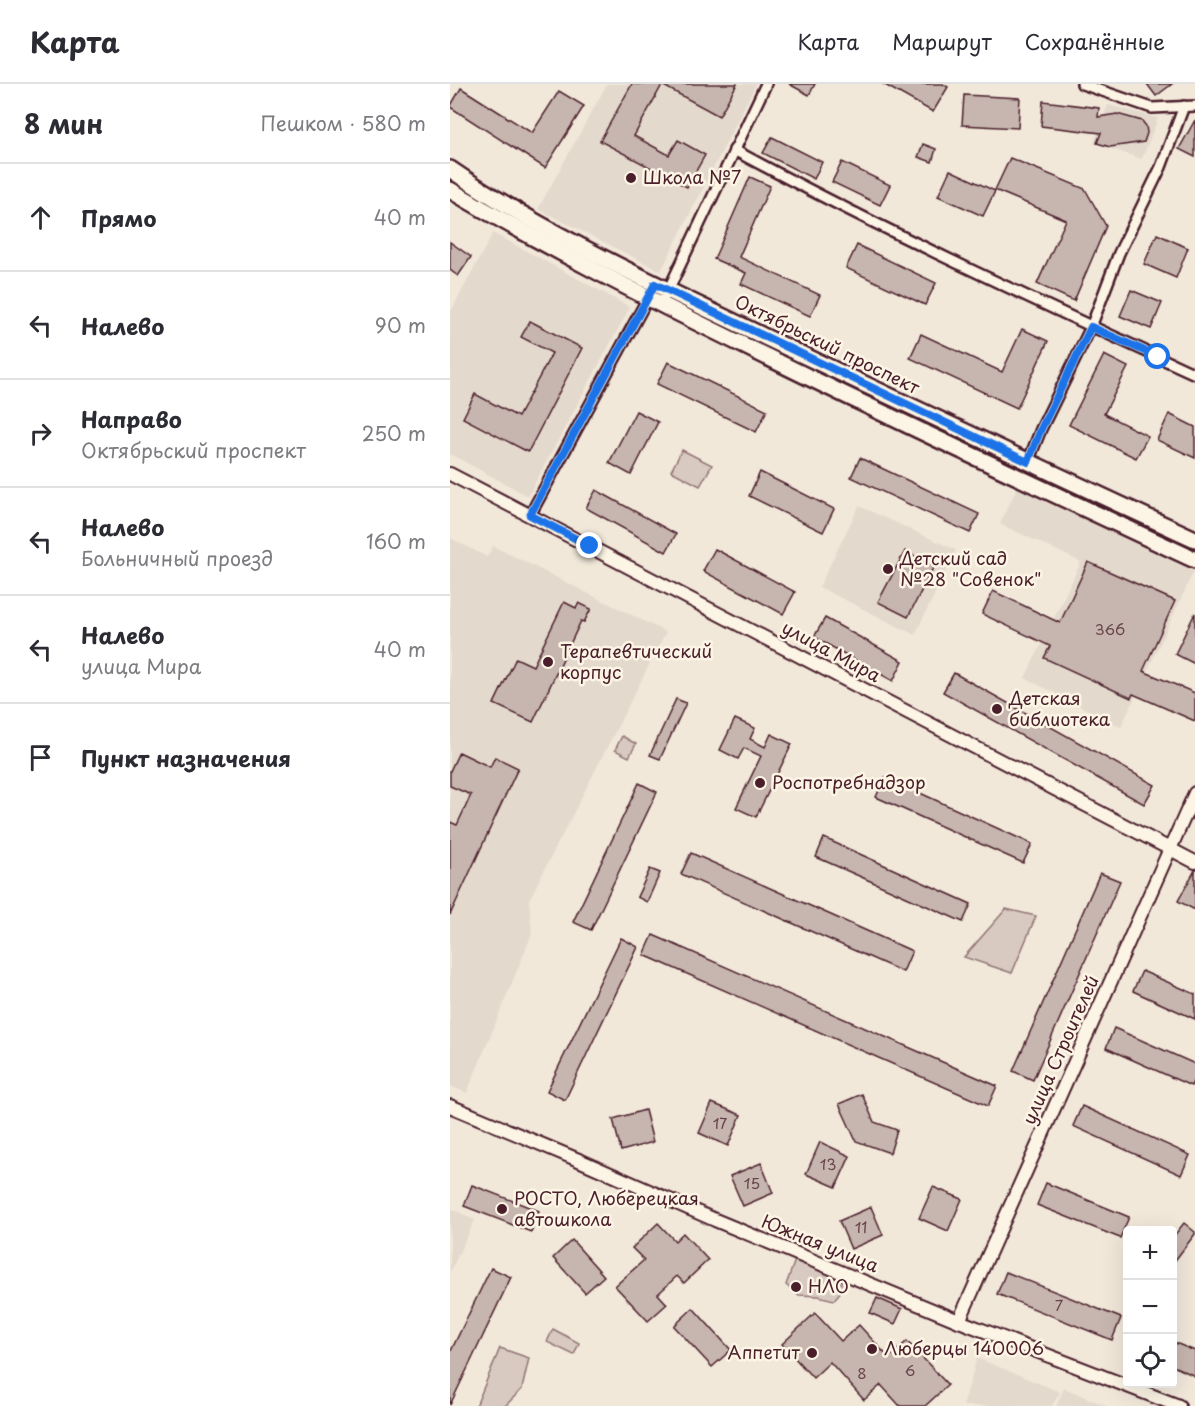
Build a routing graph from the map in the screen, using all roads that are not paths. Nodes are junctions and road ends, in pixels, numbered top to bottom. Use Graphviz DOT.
graph roads {
  1 [pos="766,84"];
  2 [pos="1082,84"];
  3 [pos="1184,106"];
  4 [pos="1195,106"];
  5 [pos="734,150"];
  6 [pos="450,169"];
  7 [pos="450,190"];
  8 [pos="658,294"];
  9 [pos="1091,327"];
  10 [pos="1195,374"];
  11 [pos="1028,462"];
  12 [pos="450,474"];
  13 [pos="530,515"];
  14 [pos="1195,539"];
  15 [pos="1195,560"];
  16 [pos="1195,793"];
  17 [pos="1171,849"];
  18 [pos="1195,862"];
  19 [pos="450,1106"];
  20 [pos="959,1321"];
  21 [pos="1179,1406"];
  1 -- 5 [label="street"];
  2 -- 3 [label="street"];
  3 -- 4 [label="street"];
  3 -- 9 [label="street"];
  5 -- 8 [label="street"];
  5 -- 9 [label="street"];
  6 -- 8 [label="main road, Октябрьский проспект"];
  7 -- 8 [label="main road, Октябрьский проспект"];
  8 -- 11 [label="main road, Октябрьский проспект"];
  8 -- 13 [label="street"];
  8 -- 15 [label="main road, Октябрьский проспект"];
  9 -- 10 [label="street"];
  9 -- 11 [label="street"];
  11 -- 14 [label="main road, Октябрьский проспект"];
  12 -- 13 [label="street, улица Мира"];
  13 -- 17 [label="street, улица Мира"];
  16 -- 17 [label="street, улица Строителей"];
  17 -- 18 [label="street, улица Мира"];
  17 -- 20 [label="street, улица Строителей"];
  19 -- 20 [label="street, Южная улица"];
  20 -- 21 [label="street, Южная улица"];
}
